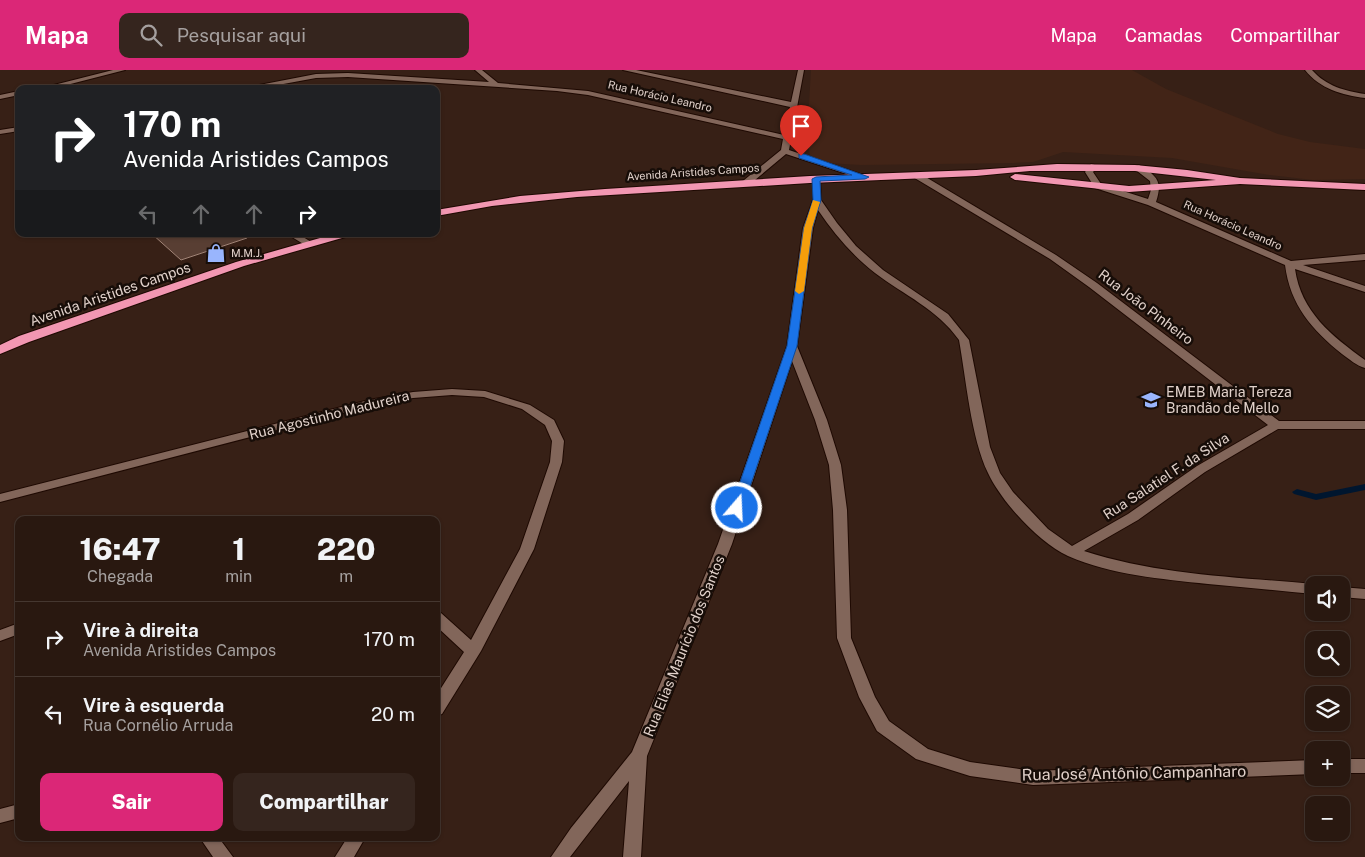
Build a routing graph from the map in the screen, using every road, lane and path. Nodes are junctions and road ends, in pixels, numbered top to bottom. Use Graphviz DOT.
graph roads {
  1 [pos="122,70"];
  2 [pos="478,70"];
  3 [pos="626,70"];
  4 [pos="801,70"];
  5 [pos="1308,70"];
  6 [pos="495,84"];
  7 [pos="58,85"];
  8 [pos="265,85"];
  9 [pos="15,94"];
  10 [pos="1365,96"];
  11 [pos="0,97"];
  12 [pos="793,104"];
  13 [pos="15,130"];
  14 [pos="0,132"];
  15 [pos="788,138"];
  16 [pos="785,151"];
  17 [pos="1094,166"];
  18 [pos="1136,167"];
  19 [pos="984,174"];
  20 [pos="916,175"];
  21 [pos="865,177"];
  22 [pos="816,179"];
  23 [pos="1240,181"];
  24 [pos="746,182"];
  25 [pos="1098,186"];
  26 [pos="1365,187"];
  27 [pos="1157,188"];
  28 [pos="817,200"];
  29 [pos="1151,204"];
  30 [pos="440,212"];
  31 [pos="297,237"];
  32 [pos="333,237"];
  33 [pos="308,243"];
  34 [pos="1365,257"];
  35 [pos="1290,264"];
  36 [pos="1365,288"];
  37 [pos="792,346"];
  38 [pos="0,350"];
  39 [pos="1365,365"];
  40 [pos="1365,425"];
  41 [pos="1276,426"];
  42 [pos="0,498"];
  43 [pos="1072,552"];
  44 [pos="1305,588"];
  45 [pos="1350,593"];
  46 [pos="1365,594"];
  47 [pos="440,621"];
  48 [pos="15,630"];
  49 [pos="0,636"];
  50 [pos="473,651"];
  51 [pos="440,704"];
  52 [pos="639,756"];
  53 [pos="1350,766"];
  54 [pos="1365,766"];
  55 [pos="1305,768"];
  56 [pos="15,811"];
  57 [pos="0,816"];
  58 [pos="211,841"];
  59 [pos="354,841"];
  60 [pos="224,857"];
  61 [pos="344,857"];
  62 [pos="560,857"];
  63 [pos="632,857"];
  1 -- 7 [label="street"];
  2 -- 6 [label="street"];
  3 -- 12 [label="street"];
  4 -- 12 [label="street"];
  5 -- 10 [label="street"];
  6 -- 8 [label="street, Rua Horácio Leandro"];
  6 -- 15 [label="street, Rua Horácio Leandro"];
  9 -- 11 [label="street"];
  12 -- 15 [label="street"];
  13 -- 14 [label="street"];
  15 -- 16 [label="street"];
  16 -- 21 [label="street"];
  16 -- 24 [label="street"];
  17 -- 18 [label="highway, Avenida Aristides Campos"];
  17 -- 19 [label="highway, Avenida Aristides Campos"];
  17 -- 25 [label="street"];
  18 -- 23 [label="highway, Avenida Aristides Campos"];
  18 -- 27 [label="street"];
  19 -- 20 [label="highway, Avenida Aristides Campos"];
  19 -- 25 [label="highway, Avenida Aristides Campos"];
  20 -- 21 [label="highway, Avenida Aristides Campos"];
  20 -- 41 [label="street, Rua João Pinheiro"];
  21 -- 22 [label="highway, Avenida Aristides Campos"];
  22 -- 24 [label="highway, Avenida Aristides Campos"];
  22 -- 28 [label="street, Rua Elias Maurício dos Santos"];
  23 -- 26 [label="highway, Avenida Aristides Campos"];
  23 -- 27 [label="highway, Avenida Aristides Campos"];
  24 -- 30 [label="highway, Avenida Aristides Campos"];
  25 -- 27 [label="highway, Avenida Aristides Campos"];
  25 -- 29 [label="street, Rua Horácio Leandro"];
  27 -- 29 [label="street"];
  28 -- 37 [label="street, Rua Elias Maurício dos Santos"];
  28 -- 43 [label="street"];
  29 -- 35 [label="street, Rua Horácio Leandro"];
  31 -- 33 [label="street"];
  32 -- 33 [label="highway, Avenida Aristides Campos"];
  33 -- 38 [label="highway, Avenida Aristides Campos"];
  34 -- 35 [label="street"];
  35 -- 36 [label="street"];
  35 -- 39 [label="street, Rua Horácio Leandro"];
  37 -- 52 [label="street, Rua Elias Maurício dos Santos"];
  37 -- 55 [label="street, Rua José Antônio Campanharo"];
  40 -- 41 [label="street"];
  41 -- 43 [label="street, Rua Salatiel F. da Silva"];
  42 -- 50 [label="street, Rua Agostinho Madureira"];
  43 -- 44 [label="street"];
  45 -- 46 [label="street"];
  47 -- 50 [label="street"];
  48 -- 49 [label="street"];
  50 -- 51 [label="street, Rua Agostinho Madureira"];
  52 -- 62 [label="street, Rua Elias Maurício dos Santos"];
  52 -- 63 [label="street"];
  53 -- 54 [label="street"];
  56 -- 57 [label="street"];
  58 -- 60 [label="street"];
  59 -- 61 [label="street"];
}
